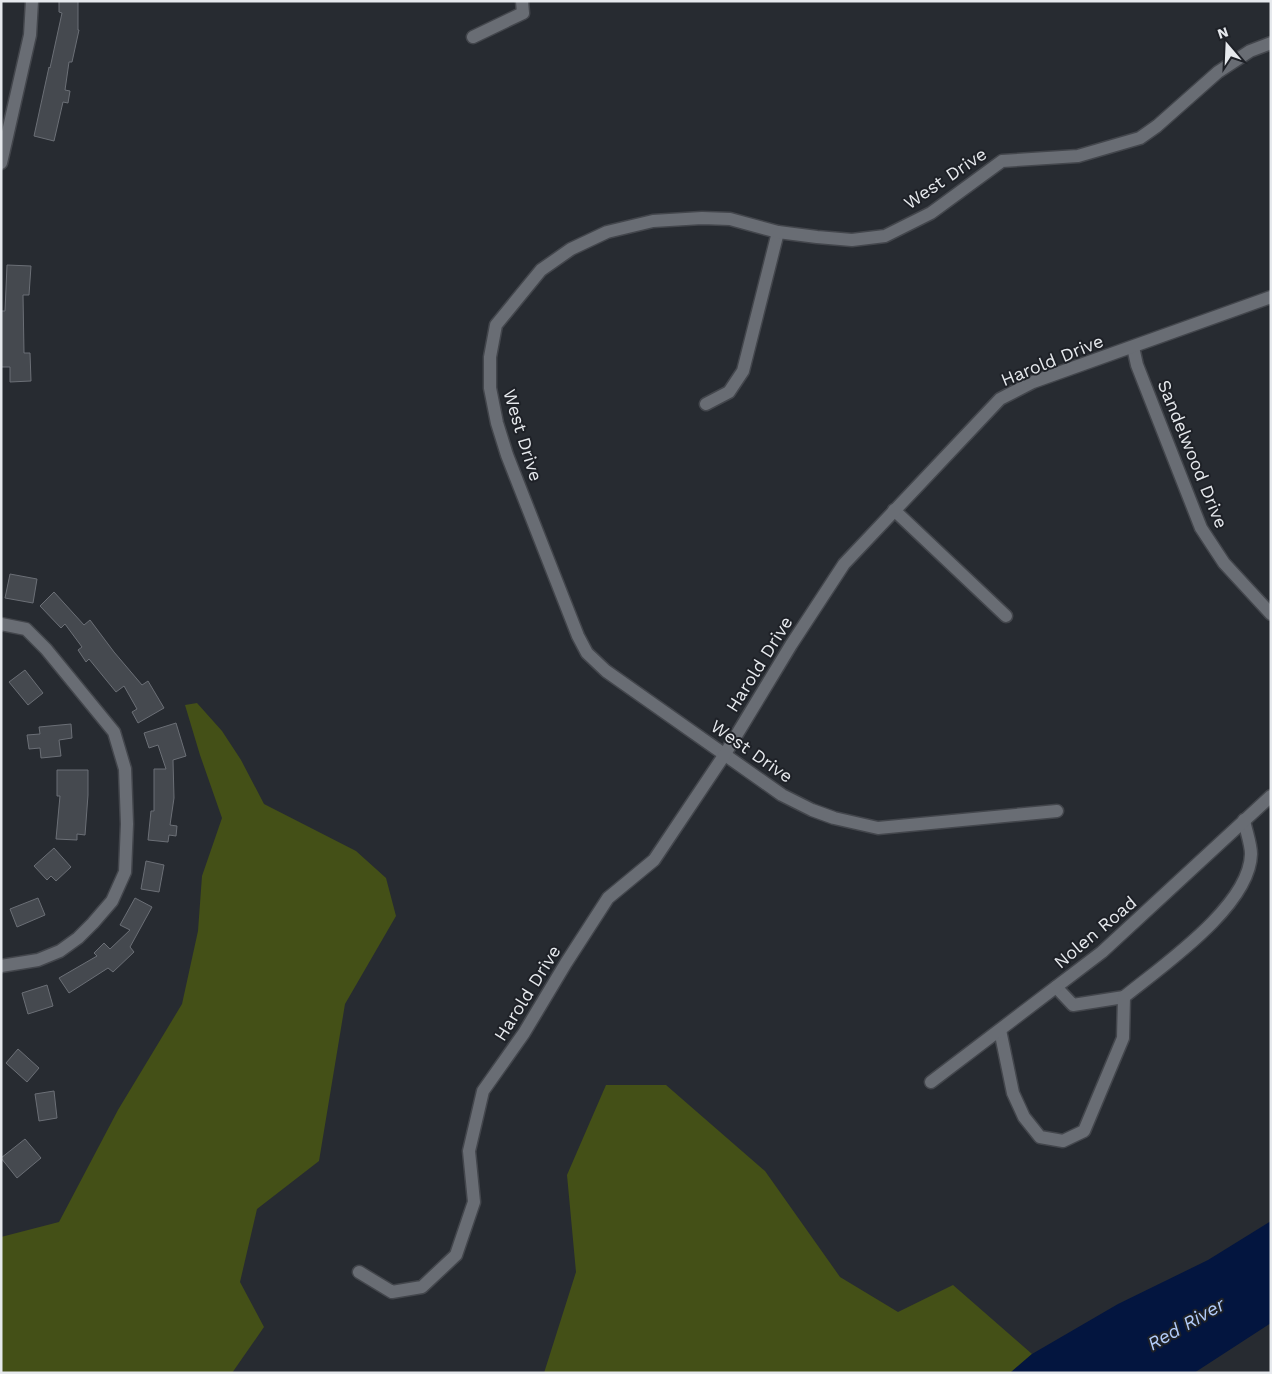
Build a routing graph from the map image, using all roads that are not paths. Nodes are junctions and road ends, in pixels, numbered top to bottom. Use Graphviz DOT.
graph roads {
  1 [pos="32,1"];
  2 [pos="522,1"];
  3 [pos="473,36"];
  4 [pos="1271,43"];
  5 [pos="1,163"];
  6 [pos="778,232"];
  7 [pos="1271,298"];
  8 [pos="1133,346"];
  9 [pos="706,404"];
  10 [pos="894,510"];
  11 [pos="1271,614"];
  12 [pos="1006,616"];
  13 [pos="1,624"];
  14 [pos="725,754"];
  15 [pos="1271,796"];
  16 [pos="1057,811"];
  17 [pos="1244,820"];
  18 [pos="1,966"];
  19 [pos="1056,987"];
  20 [pos="1124,997"];
  21 [pos="1000,1030"];
  22 [pos="931,1082"];
  23 [pos="359,1272"];
  1 -- 5 [label="street"];
  2 -- 3 [label="street"];
  4 -- 6 [label="street, West Drive"];
  6 -- 9 [label="street"];
  6 -- 14 [label="street, West Drive"];
  7 -- 8 [label="street, Harold Drive"];
  8 -- 10 [label="street, Harold Drive"];
  8 -- 11 [label="street, Sandelwood Drive"];
  10 -- 12 [label="street"];
  10 -- 14 [label="street, Harold Drive"];
  13 -- 18 [label="street"];
  14 -- 16 [label="street, West Drive"];
  14 -- 23 [label="street, Harold Drive"];
  15 -- 17 [label="street, Nolen Road"];
  17 -- 19 [label="street, Nolen Road"];
  17 -- 20 [label="street"];
  19 -- 20 [label="street"];
  19 -- 21 [label="street, Nolen Road"];
  20 -- 21 [label="street"];
  21 -- 22 [label="street, Nolen Road"];
}
